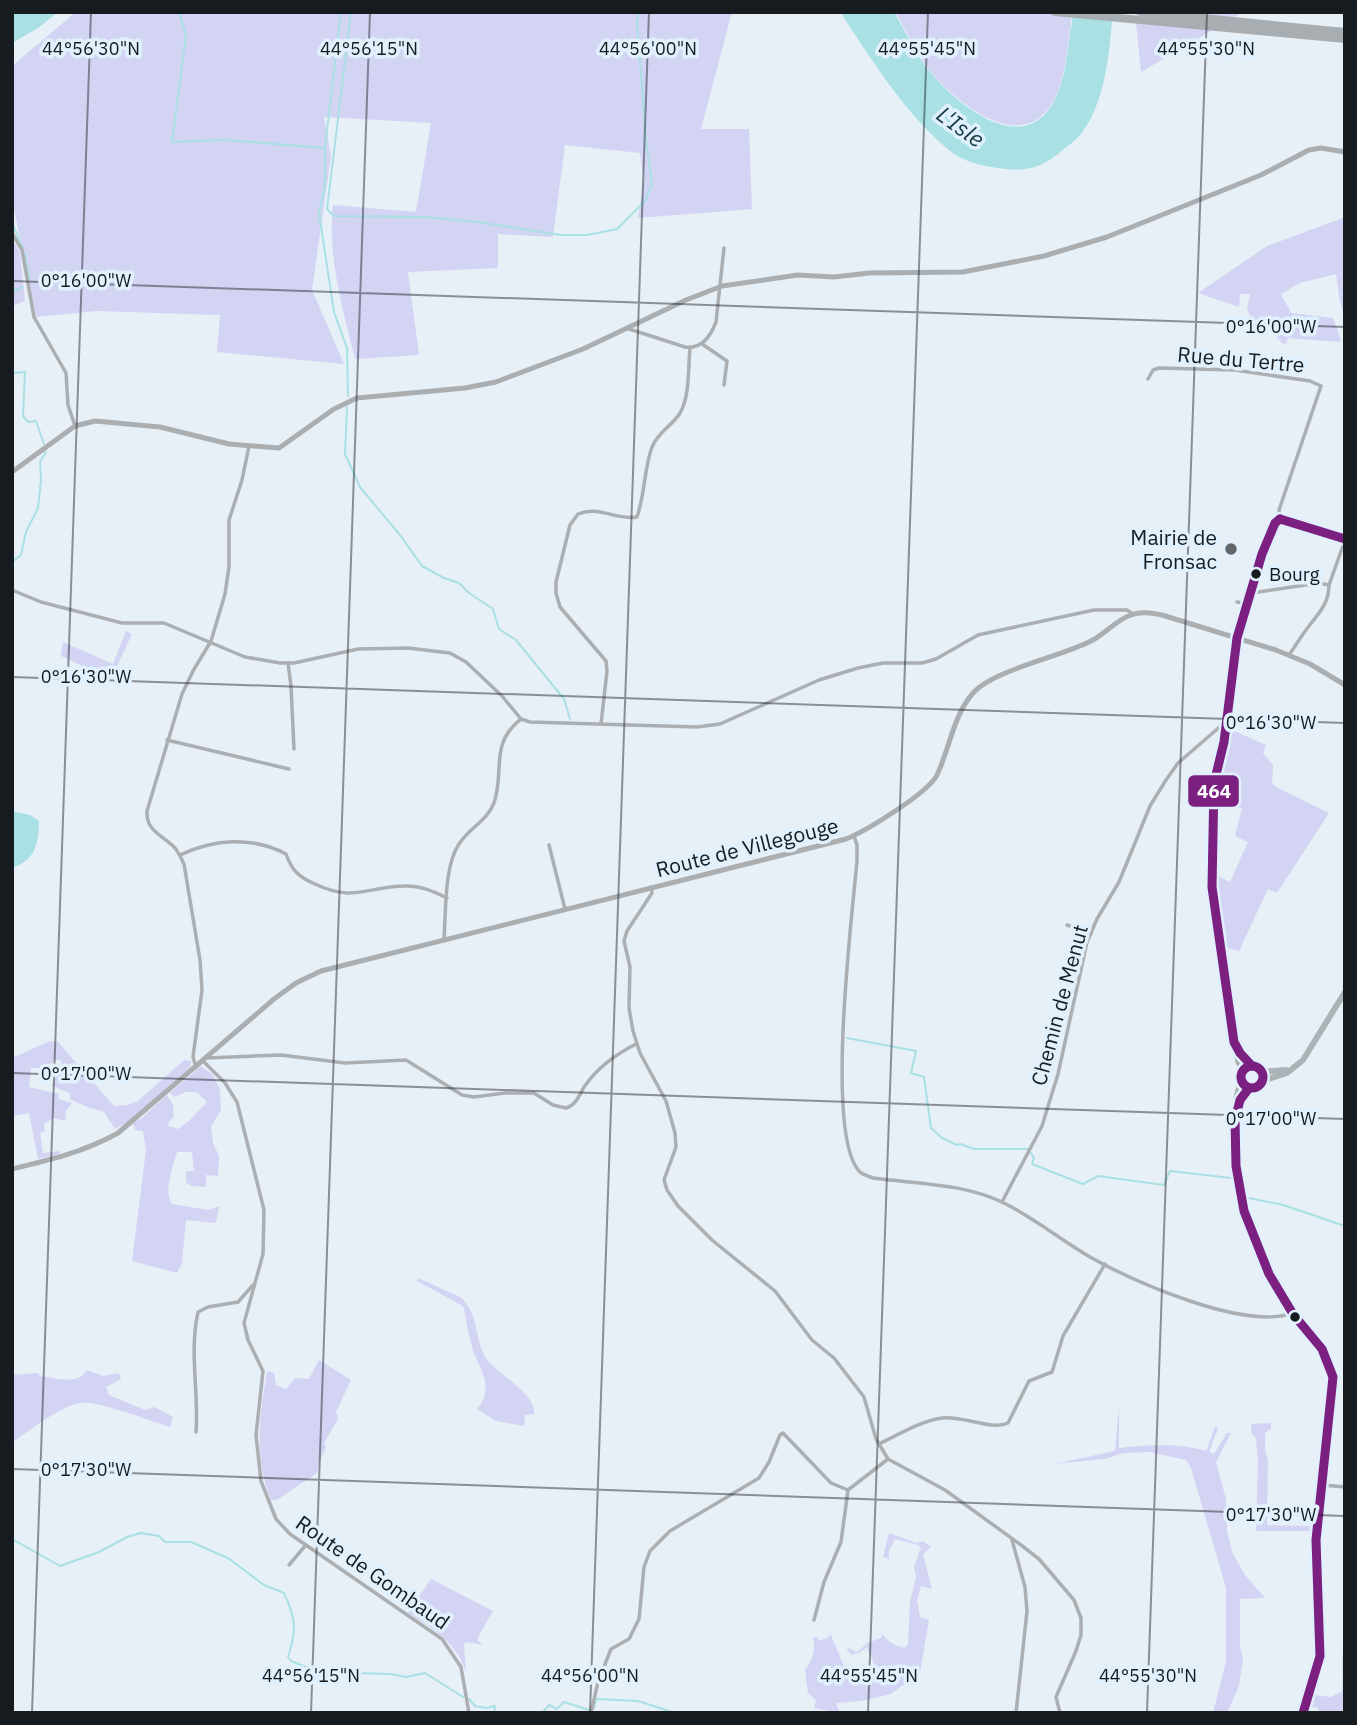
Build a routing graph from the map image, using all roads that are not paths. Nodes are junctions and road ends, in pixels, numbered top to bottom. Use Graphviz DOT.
graph roads {
  1 [pos="1055,12"];
  2 [pos="1144,15"];
  3 [pos="1345,32"];
  4 [pos="1345,39"];
  5 [pos="1345,152"];
  6 [pos="12,233"];
  7 [pos="724,248"];
  8 [pos="722,286"];
  9 [pos="626,328"];
  10 [pos="702,344"];
  11 [pos="690,348"];
  12 [pos="1148,379"];
  13 [pos="724,385"];
  14 [pos="75,426"];
  15 [pos="249,446"];
  16 [pos="12,472"];
  17 [pos="1280,519"];
  18 [pos="1345,539"];
  19 [pos="1329,585"];
  20 [pos="12,590"];
  21 [pos="1251,593"];
  22 [pos="1237,602"];
  23 [pos="1247,604"];
  24 [pos="1133,614"];
  25 [pos="1237,638"];
  26 [pos="211,641"];
  27 [pos="1289,655"];
  28 [pos="288,663"];
  29 [pos="1345,685"];
  30 [pos="521,719"];
  31 [pos="1227,723"];
  32 [pos="601,724"];
  33 [pos="167,740"];
  34 [pos="294,749"];
  35 [pos="289,769"];
  36 [pos="854,836"];
  37 [pos="549,845"];
  38 [pos="180,855"];
  39 [pos="651,887"];
  40 [pos="447,898"];
  41 [pos="565,909"];
  42 [pos="1067,925"];
  43 [pos="1091,934"];
  44 [pos="444,939"];
  45 [pos="1345,992"];
  46 [pos="636,1044"];
  47 [pos="1235,1046"];
  48 [pos="204,1060"];
  49 [pos="1252,1066"];
  50 [pos="196,1067"];
  51 [pos="1295,1067"];
  52 [pos="1242,1071"];
  53 [pos="1262,1072"];
  54 [pos="1262,1081"];
  55 [pos="1242,1082"];
  56 [pos="1249,1088"];
  57 [pos="1236,1107"];
  58 [pos="12,1169"];
  59 [pos="1002,1202"];
  60 [pos="1105,1264"];
  61 [pos="256,1281"];
  62 [pos="238,1302"];
  63 [pos="247,1306"];
  64 [pos="1293,1313"];
  65 [pos="196,1432"];
  66 [pos="878,1444"];
  67 [pos="888,1459"];
  68 [pos="1321,1485"];
  69 [pos="1345,1488"];
  70 [pos="848,1490"];
  71 [pos="1011,1538"];
  72 [pos="305,1546"];
  73 [pos="289,1564"];
  74 [pos="814,1620"];
  75 [pos="469,1713"];
  76 [pos="591,1713"];
  77 [pos="1016,1713"];
  78 [pos="1060,1713"];
  79 [pos="1303,1713"];
  1 -- 2 [label="highway"];
  2 -- 3 [label="highway"];
  2 -- 4 [label="highway"];
  5 -- 8 [label="street"];
  6 -- 14 [label="street"];
  7 -- 8 [label="street"];
  8 -- 9 [label="street"];
  8 -- 10 [label="street"];
  9 -- 11 [label="street"];
  9 -- 15 [label="street"];
  10 -- 11 [label="street"];
  10 -- 13 [label="street"];
  11 -- 32 [label="street"];
  12 -- 17 [label="street, Rue du Tertre"];
  14 -- 15 [label="street"];
  14 -- 16 [label="street"];
  15 -- 26 [label="street"];
  17 -- 18 [label="street"];
  17 -- 21 [label="street"];
  18 -- 19 [label="street"];
  19 -- 21 [label="street"];
  19 -- 27 [label="street"];
  20 -- 26 [label="street"];
  21 -- 23 [label="street"];
  22 -- 23 [label="street"];
  23 -- 25 [label="street"];
  24 -- 25 [label="street"];
  24 -- 32 [label="street"];
  24 -- 36 [label="street, Route de Villegouge"];
  25 -- 27 [label="street"];
  25 -- 31 [label="street"];
  26 -- 28 [label="street"];
  26 -- 33 [label="street"];
  27 -- 29 [label="street"];
  28 -- 30 [label="street"];
  28 -- 34 [label="street"];
  30 -- 32 [label="street"];
  30 -- 40 [label="street"];
  31 -- 43 [label="street, Chemin de Menut"];
  31 -- 47 [label="street"];
  33 -- 35 [label="street"];
  33 -- 38 [label="street"];
  36 -- 39 [label="street, Route de Villegouge"];
  36 -- 59 [label="street"];
  37 -- 41 [label="street"];
  38 -- 40 [label="street"];
  38 -- 50 [label="street"];
  39 -- 41 [label="street, Route de Villegouge"];
  39 -- 46 [label="street"];
  40 -- 44 [label="street"];
  41 -- 44 [label="street, Route de Villegouge"];
  42 -- 43 [label="street"];
  43 -- 59 [label="street, Chemin de Menut"];
  44 -- 48 [label="street, Route de Villegouge"];
  45 -- 51 [label="main road"];
  46 -- 48 [label="street"];
  46 -- 66 [label="street"];
  47 -- 49 [label="street"];
  47 -- 52 [label="street"];
  48 -- 50 [label="street, Route de Villegouge"];
  48 -- 61 [label="street, Route de Gombaud"];
  49 -- 52 [label="main road"];
  49 -- 53 [label="main road"];
  50 -- 58 [label="street, Route de Villegouge"];
  51 -- 53 [label="main road"];
  51 -- 54 [label="main road"];
  52 -- 55 [label="main road"];
  53 -- 54 [label="main road"];
  54 -- 56 [label="main road"];
  55 -- 56 [label="main road"];
  55 -- 57 [label="main road"];
  56 -- 57 [label="main road"];
  57 -- 64 [label="main road"];
  59 -- 60 [label="street"];
  60 -- 64 [label="street"];
  60 -- 66 [label="street"];
  61 -- 62 [label="street"];
  61 -- 63 [label="street, Route de Gombaud"];
  62 -- 63 [label="street"];
  62 -- 65 [label="street"];
  63 -- 72 [label="street, Route de Gombaud"];
  64 -- 68 [label="main road"];
  66 -- 67 [label="street"];
  67 -- 70 [label="street"];
  67 -- 71 [label="street"];
  68 -- 69 [label="street"];
  68 -- 79 [label="main road"];
  70 -- 74 [label="street"];
  70 -- 76 [label="street"];
  71 -- 77 [label="street"];
  71 -- 78 [label="street"];
  72 -- 73 [label="street"];
  72 -- 75 [label="street, Route de Gombaud"];
}
